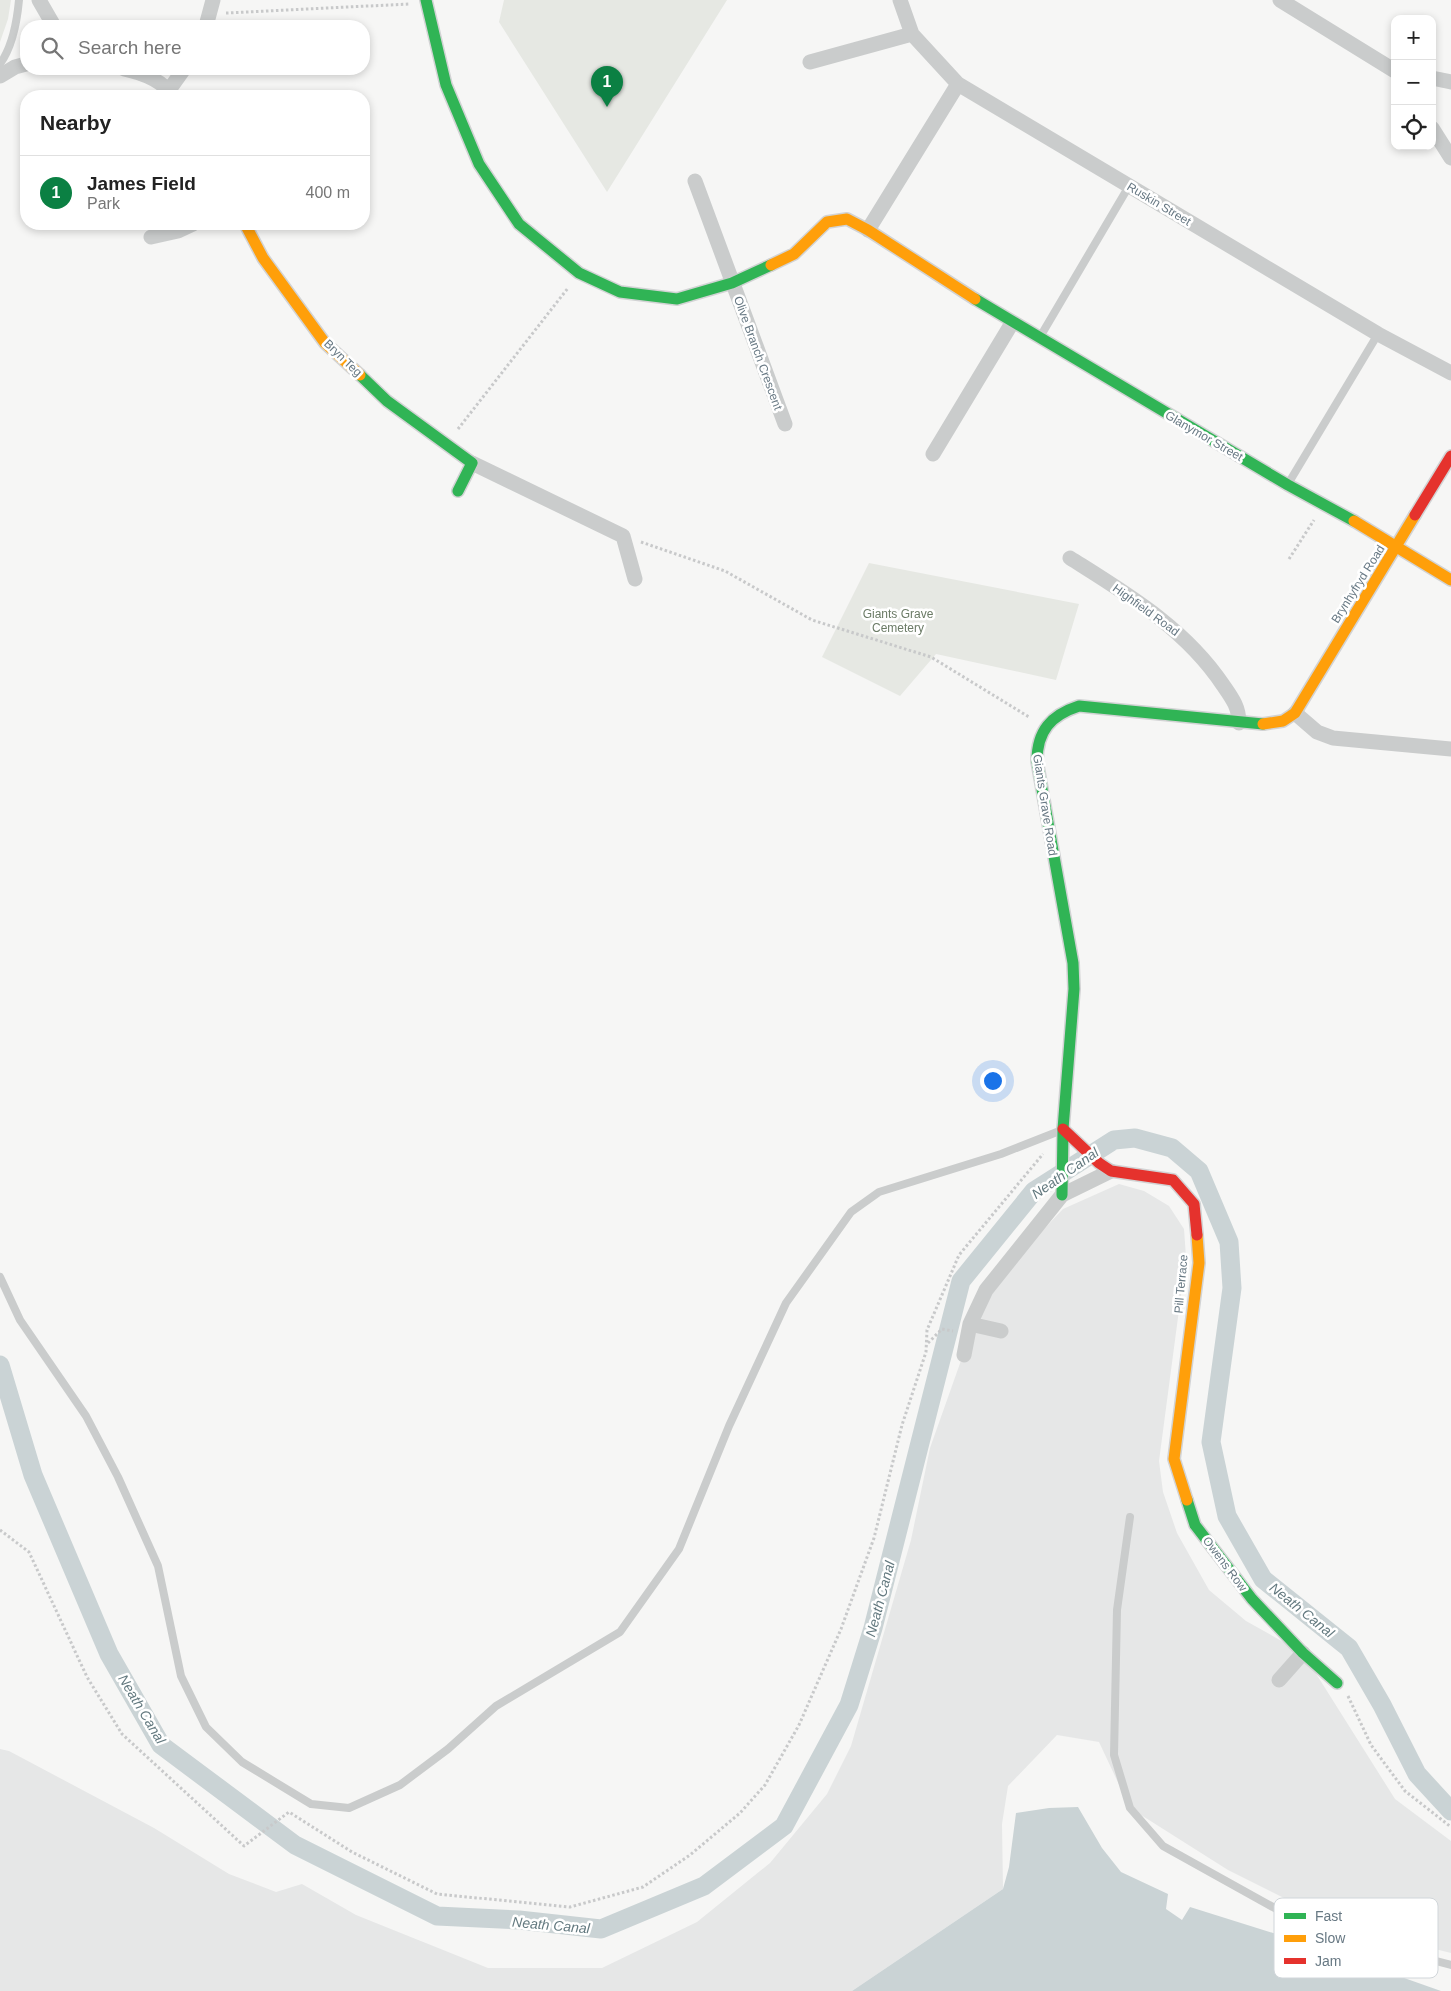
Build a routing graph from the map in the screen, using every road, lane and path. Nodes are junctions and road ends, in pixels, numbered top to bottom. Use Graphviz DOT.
graph roads {
  1 [pos="19,0"];
  2 [pos="39,0"];
  3 [pos="900,0"];
  4 [pos="1280,0"];
  5 [pos="426,2"];
  6 [pos="210,13"];
  7 [pos="51,20"];
  8 [pos="912,34"];
  9 [pos="810,62"];
  10 [pos="0,64"];
  11 [pos="20,66"];
  12 [pos="1391,69"];
  13 [pos="142,75"];
  14 [pos="181,75"];
  15 [pos="0,76"];
  16 [pos="1436,79"];
  17 [pos="1451,82"];
  18 [pos="958,84"];
  19 [pos="167,90"];
  20 [pos="173,90"];
  21 [pos="1436,134"];
  22 [pos="1451,158"];
  23 [pos="696,180"];
  24 [pos="1129,186"];
  25 [pos="847,220"];
  26 [pos="180,230"];
  27 [pos="248,230"];
  28 [pos="868,230"];
  29 [pos="151,237"];
  30 [pos="579,274"];
  31 [pos="732,283"];
  32 [pos="1012,323"];
  33 [pos="1378,334"];
  34 [pos="1039,338"];
  35 [pos="1451,373"];
  36 [pos="785,424"];
  37 [pos="447,444"];
  38 [pos="933,454"];
  39 [pos="1451,456"];
  40 [pos="472,463"];
  41 [pos="1288,485"];
  42 [pos="458,491"];
  43 [pos="1325,503"];
  44 [pos="623,536"];
  45 [pos="1396,549"];
  46 [pos="1070,558"];
  47 [pos="1289,559"];
  48 [pos="635,579"];
  49 [pos="1451,580"];
  50 [pos="1289,717"];
  51 [pos="1239,723"];
  52 [pos="1045,726"];
  53 [pos="1451,749"];
  54 [pos="1063,1129"];
  55 [pos="1045,1152"];
  56 [pos="1105,1167"];
  57 [pos="1063,1192"];
  58 [pos="0,1277"];
  59 [pos="970,1324"];
  60 [pos="942,1329"];
  61 [pos="1001,1331"];
  62 [pos="927,1344"];
  63 [pos="964,1355"];
  64 [pos="1174,1459"];
  65 [pos="1130,1517"];
  66 [pos="0,1530"];
  67 [pos="1303,1653"];
  68 [pos="1279,1680"];
  69 [pos="1337,1683"];
  70 [pos="1451,1827"];
  71 [pos="1274,1907"];
  72 [pos="1438,1962"];
  73 [pos="1451,1965"];
  1 -- 10 [label="lane"];
  2 -- 7 [label="street"];
  3 -- 8 [label="street, Ruskin Street"];
  4 -- 12 [label="street"];
  5 -- 6 [label="path"];
  5 -- 30 [label="street, Olive Branch Crescent"];
  8 -- 9 [label="street"];
  8 -- 18 [label="street, Ruskin Street"];
  11 -- 15 [label="street"];
  13 -- 19 [label="street"];
  14 -- 20 [label="street"];
  16 -- 17 [label="street"];
  18 -- 24 [label="street, Ruskin Street"];
  18 -- 28 [label="street"];
  21 -- 22 [label="street"];
  23 -- 31 [label="street, Olive Branch Crescent"];
  24 -- 33 [label="street, Ruskin Street"];
  24 -- 34 [label="lane"];
  25 -- 28 [label="street, Glanymor Street"];
  25 -- 31 [label="street, Olive Branch Crescent"];
  26 -- 29 [label="street"];
  27 -- 37 [label="street, Bryn Teg"];
  28 -- 32 [label="street, Glanymor Street"];
  30 -- 31 [label="street, Olive Branch Crescent"];
  30 -- 37 [label="path"];
  31 -- 36 [label="street, Olive Branch Crescent"];
  32 -- 34 [label="street, Glanymor Street"];
  32 -- 38 [label="street"];
  33 -- 35 [label="street, Ruskin Street"];
  33 -- 41 [label="lane"];
  34 -- 41 [label="street, Glanymor Street"];
  37 -- 40 [label="street, Bryn Teg"];
  39 -- 45 [label="street, Brynhyfryd Road"];
  40 -- 42 [label="street"];
  40 -- 44 [label="street, Bryn Teg"];
  41 -- 43 [label="street, Glanymor Street"];
  43 -- 45 [label="street, Glanymor Street"];
  43 -- 47 [label="path"];
  44 -- 48 [label="street"];
  44 -- 52 [label="path"];
  45 -- 49 [label="street, Glanymor Street"];
  45 -- 50 [label="street, Brynhyfryd Road"];
  46 -- 51 [label="street, Highfield Road"];
  50 -- 51 [label="street, Giants Grave Road"];
  50 -- 53 [label="street"];
  51 -- 52 [label="street, Giants Grave Road"];
  52 -- 54 [label="street, Giants Grave Road"];
  54 -- 56 [label="street"];
  54 -- 57 [label="street, Giants Grave Road"];
  54 -- 58 [label="lane"];
  55 -- 62 [label="path"];
  56 -- 57 [label="street"];
  56 -- 64 [label="street, Pill Terrace"];
  57 -- 59 [label="street"];
  59 -- 61 [label="street"];
  59 -- 63 [label="street"];
  60 -- 62 [label="path"];
  62 -- 66 [label="path"];
  64 -- 67 [label="street, Owens Row"];
  65 -- 71 [label="lane"];
  67 -- 68 [label="street"];
  67 -- 69 [label="street, Owens Row"];
  69 -- 70 [label="path"];
  72 -- 73 [label="lane"];
}
